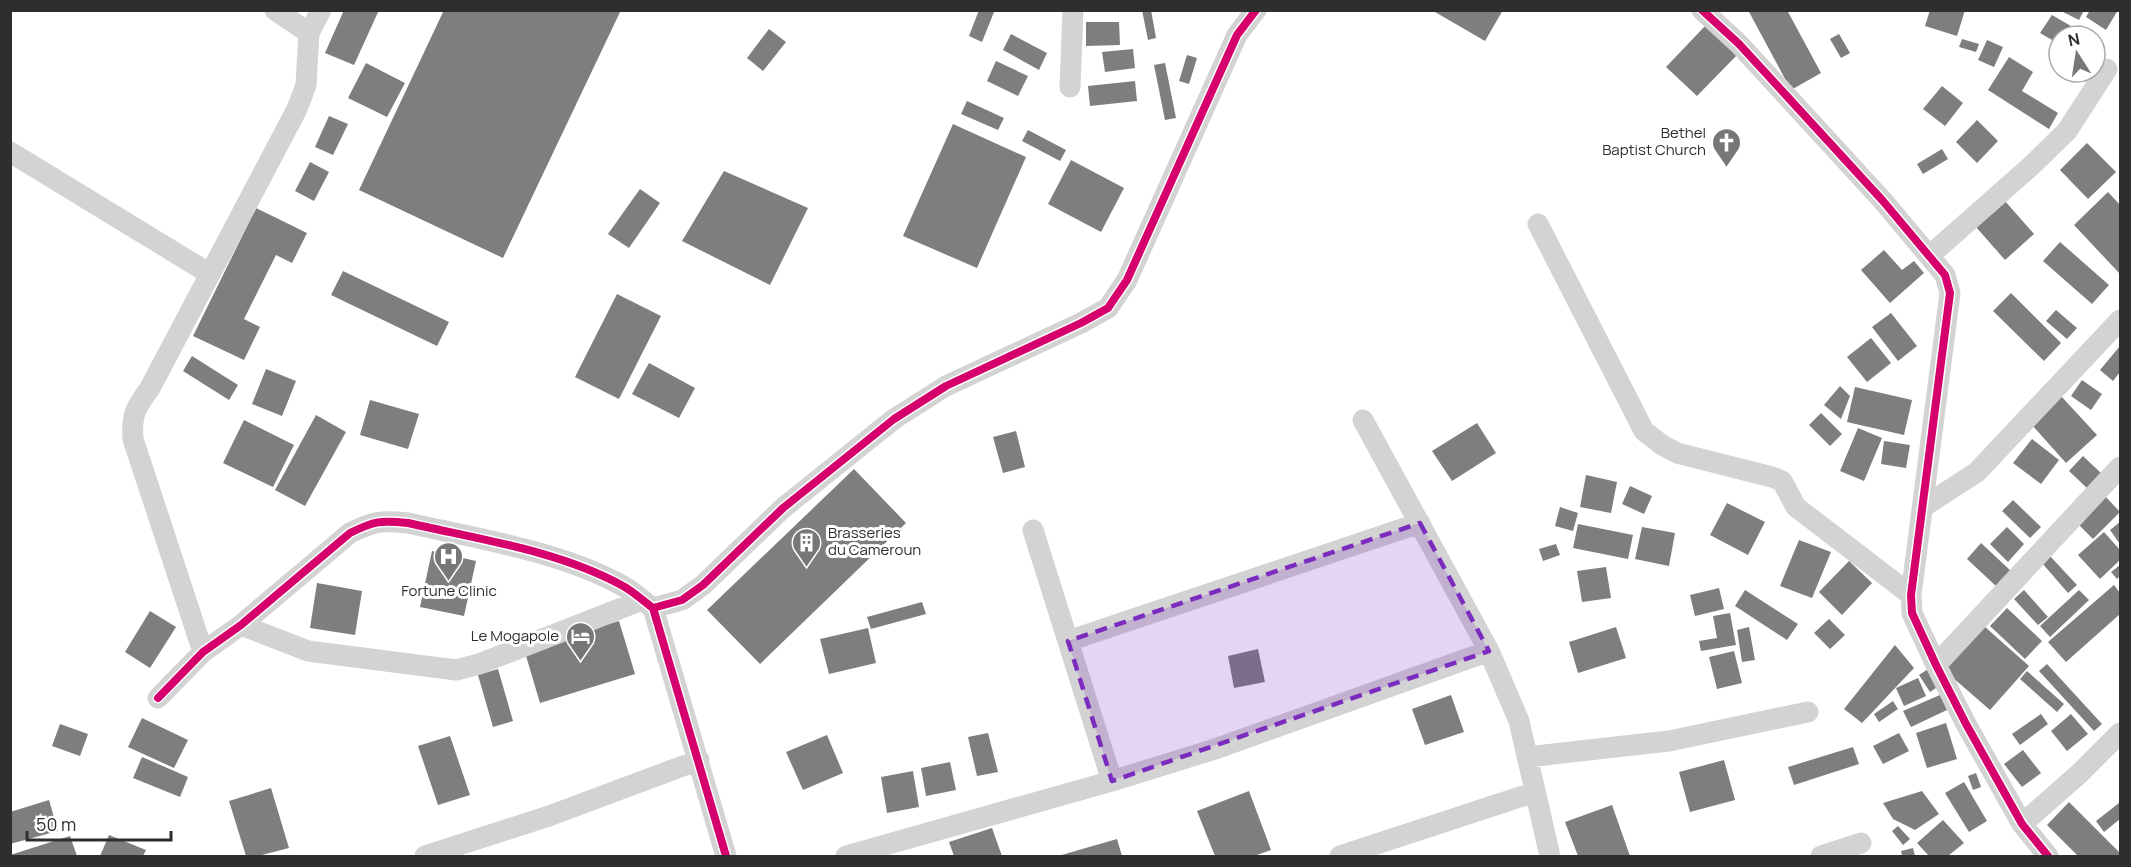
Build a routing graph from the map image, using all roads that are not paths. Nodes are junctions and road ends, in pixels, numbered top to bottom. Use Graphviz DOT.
graph roads {
  1 [pos="275,10"];
  2 [pos="321,10"];
  3 [pos="1072,10"];
  4 [pos="1256,10"];
  5 [pos="1702,10"];
  6 [pos="309,33"];
  7 [pos="2108,69"];
  8 [pos="1070,87"];
  9 [pos="10,152"];
  10 [pos="1538,224"];
  11 [pos="1929,256"];
  12 [pos="210,274"];
  13 [pos="2121,320"];
  14 [pos="1363,420"];
  15 [pos="2121,467"];
  16 [pos="1923,507"];
  17 [pos="1420,523"];
  18 [pos="1033,530"];
  19 [pos="1911,595"];
  20 [pos="647,604"];
  21 [pos="241,625"];
  22 [pos="1068,641"];
  23 [pos="1489,651"];
  24 [pos="203,652"];
  25 [pos="1936,665"];
  26 [pos="158,698"];
  27 [pos="1808,712"];
  28 [pos="2121,733"];
  29 [pos="1527,757"];
  30 [pos="699,760"];
  31 [pos="1112,781"];
  32 [pos="1535,792"];
  33 [pos="2022,824"];
  34 [pos="1861,843"];
  35 [pos="424,856"];
  36 [pos="726,856"];
  37 [pos="846,856"];
  38 [pos="1340,856"];
  39 [pos="1550,856"];
  40 [pos="1821,856"];
  41 [pos="2048,856"];
  1 -- 6 [label="street"];
  2 -- 6 [label="street"];
  3 -- 8 [label="street"];
  4 -- 20 [label="street"];
  5 -- 11 [label="street"];
  6 -- 12 [label="street"];
  7 -- 11 [label="street"];
  9 -- 12 [label="street"];
  10 -- 19 [label="street"];
  11 -- 16 [label="street"];
  12 -- 24 [label="street"];
  13 -- 16 [label="street"];
  14 -- 17 [label="street"];
  15 -- 25 [label="street"];
  16 -- 19 [label="street"];
  17 -- 22 [label="street"];
  17 -- 23 [label="street"];
  18 -- 22 [label="street"];
  19 -- 25 [label="street"];
  20 -- 21 [label="street"];
  20 -- 21 [label="street"];
  20 -- 30 [label="street"];
  21 -- 24 [label="street"];
  22 -- 31 [label="street"];
  23 -- 29 [label="street"];
  23 -- 31 [label="street"];
  24 -- 26 [label="street"];
  25 -- 33 [label="street"];
  27 -- 29 [label="street"];
  28 -- 33 [label="street"];
  29 -- 32 [label="street"];
  30 -- 35 [label="street"];
  30 -- 36 [label="street"];
  31 -- 37 [label="street"];
  32 -- 38 [label="street"];
  32 -- 39 [label="street"];
  33 -- 41 [label="street"];
  34 -- 40 [label="street"];
}
